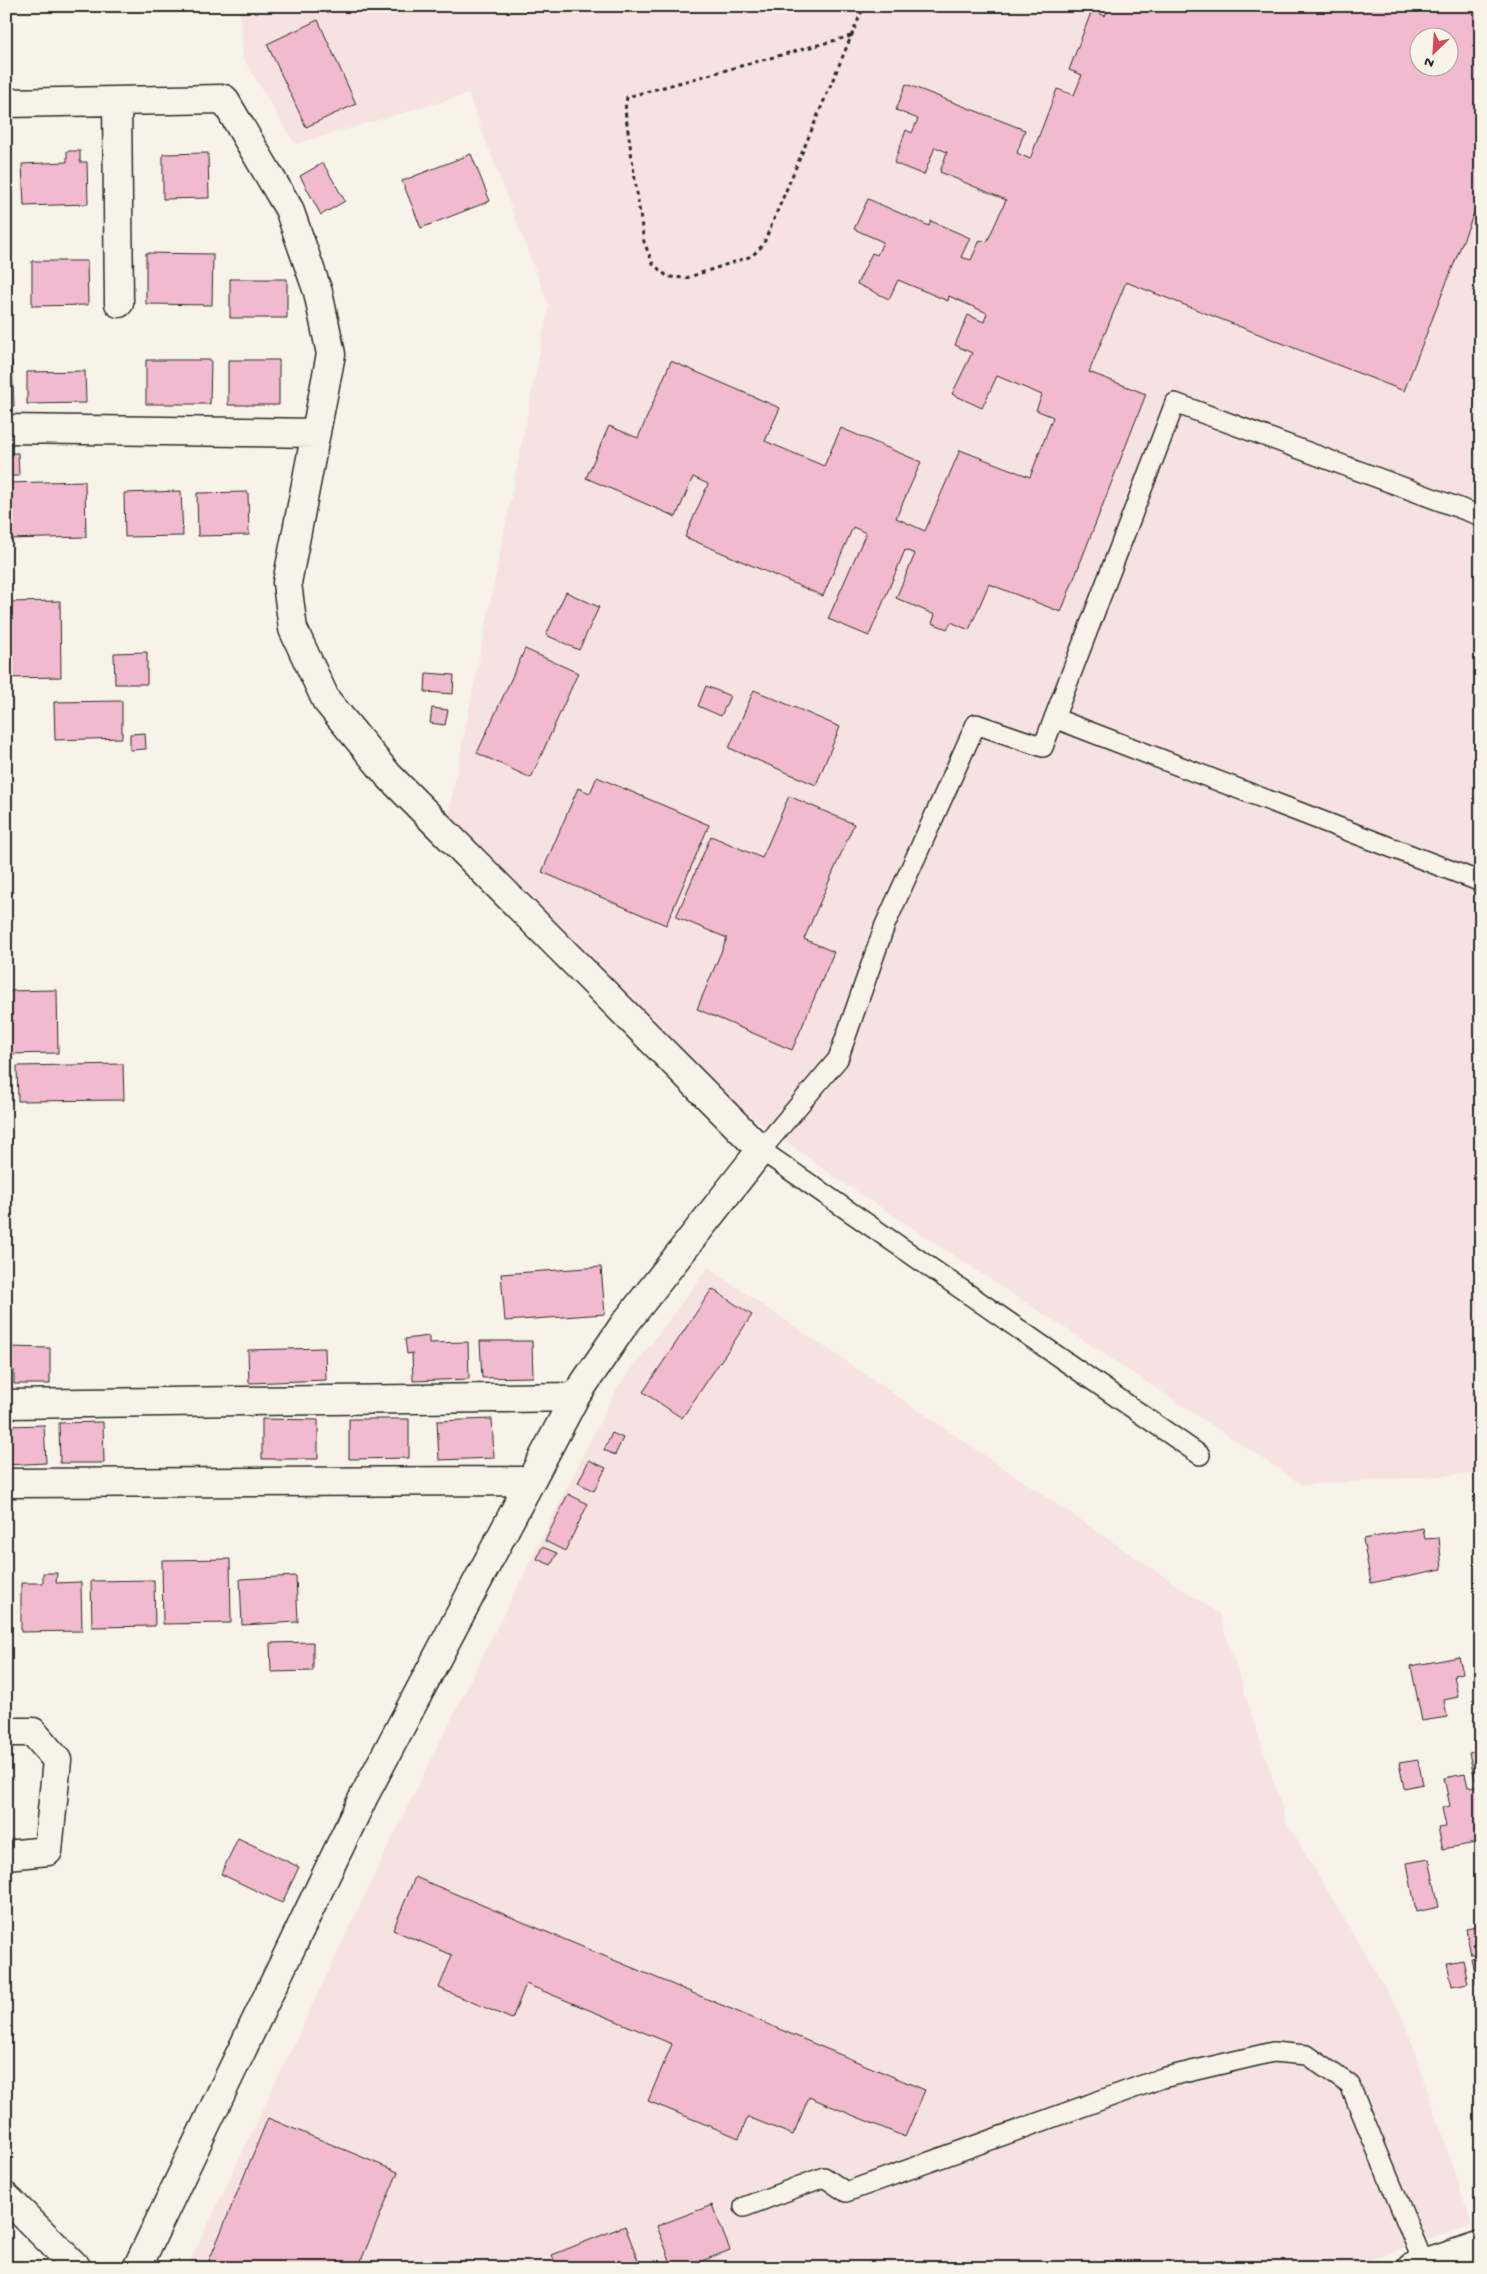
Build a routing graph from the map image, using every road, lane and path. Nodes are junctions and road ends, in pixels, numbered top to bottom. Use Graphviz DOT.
graph roads {
  1 [pos="864,6"];
  2 [pos="851,36"];
  3 [pos="117,101"];
  4 [pos="6,103"];
  5 [pos="119,303"];
  6 [pos="6,429"];
  7 [pos="316,433"];
  8 [pos="1481,516"];
  9 [pos="1054,718"];
  10 [pos="1481,882"];
  11 [pos="760,1150"];
  12 [pos="575,1397"];
  13 [pos="6,1404"];
  14 [pos="1200,1455"];
  15 [pos="530,1481"];
  16 [pos="6,1484"];
  17 [pos="6,1732"];
  18 [pos="6,1855"];
  19 [pos="6,2197"];
  20 [pos="744,2207"];
  21 [pos="1481,2244"];
  22 [pos="1418,2266"];
  23 [pos="77,2268"];
  24 [pos="138,2268"];
  1 -- 2 [label="path"];
  2 -- 2 [label="path"];
  3 -- 4 [label="street"];
  3 -- 5 [label="street"];
  3 -- 7 [label="street"];
  6 -- 7 [label="street"];
  7 -- 11 [label="street"];
  8 -- 9 [label="lane"];
  9 -- 10 [label="lane"];
  9 -- 11 [label="lane"];
  11 -- 12 [label="street"];
  11 -- 14 [label="lane"];
  12 -- 13 [label="street"];
  12 -- 15 [label="street"];
  15 -- 16 [label="street"];
  15 -- 24 [label="street"];
  17 -- 18 [label="street"];
  19 -- 23 [label="street"];
  20 -- 22 [label="lane"];
  21 -- 22 [label="street"];
}
